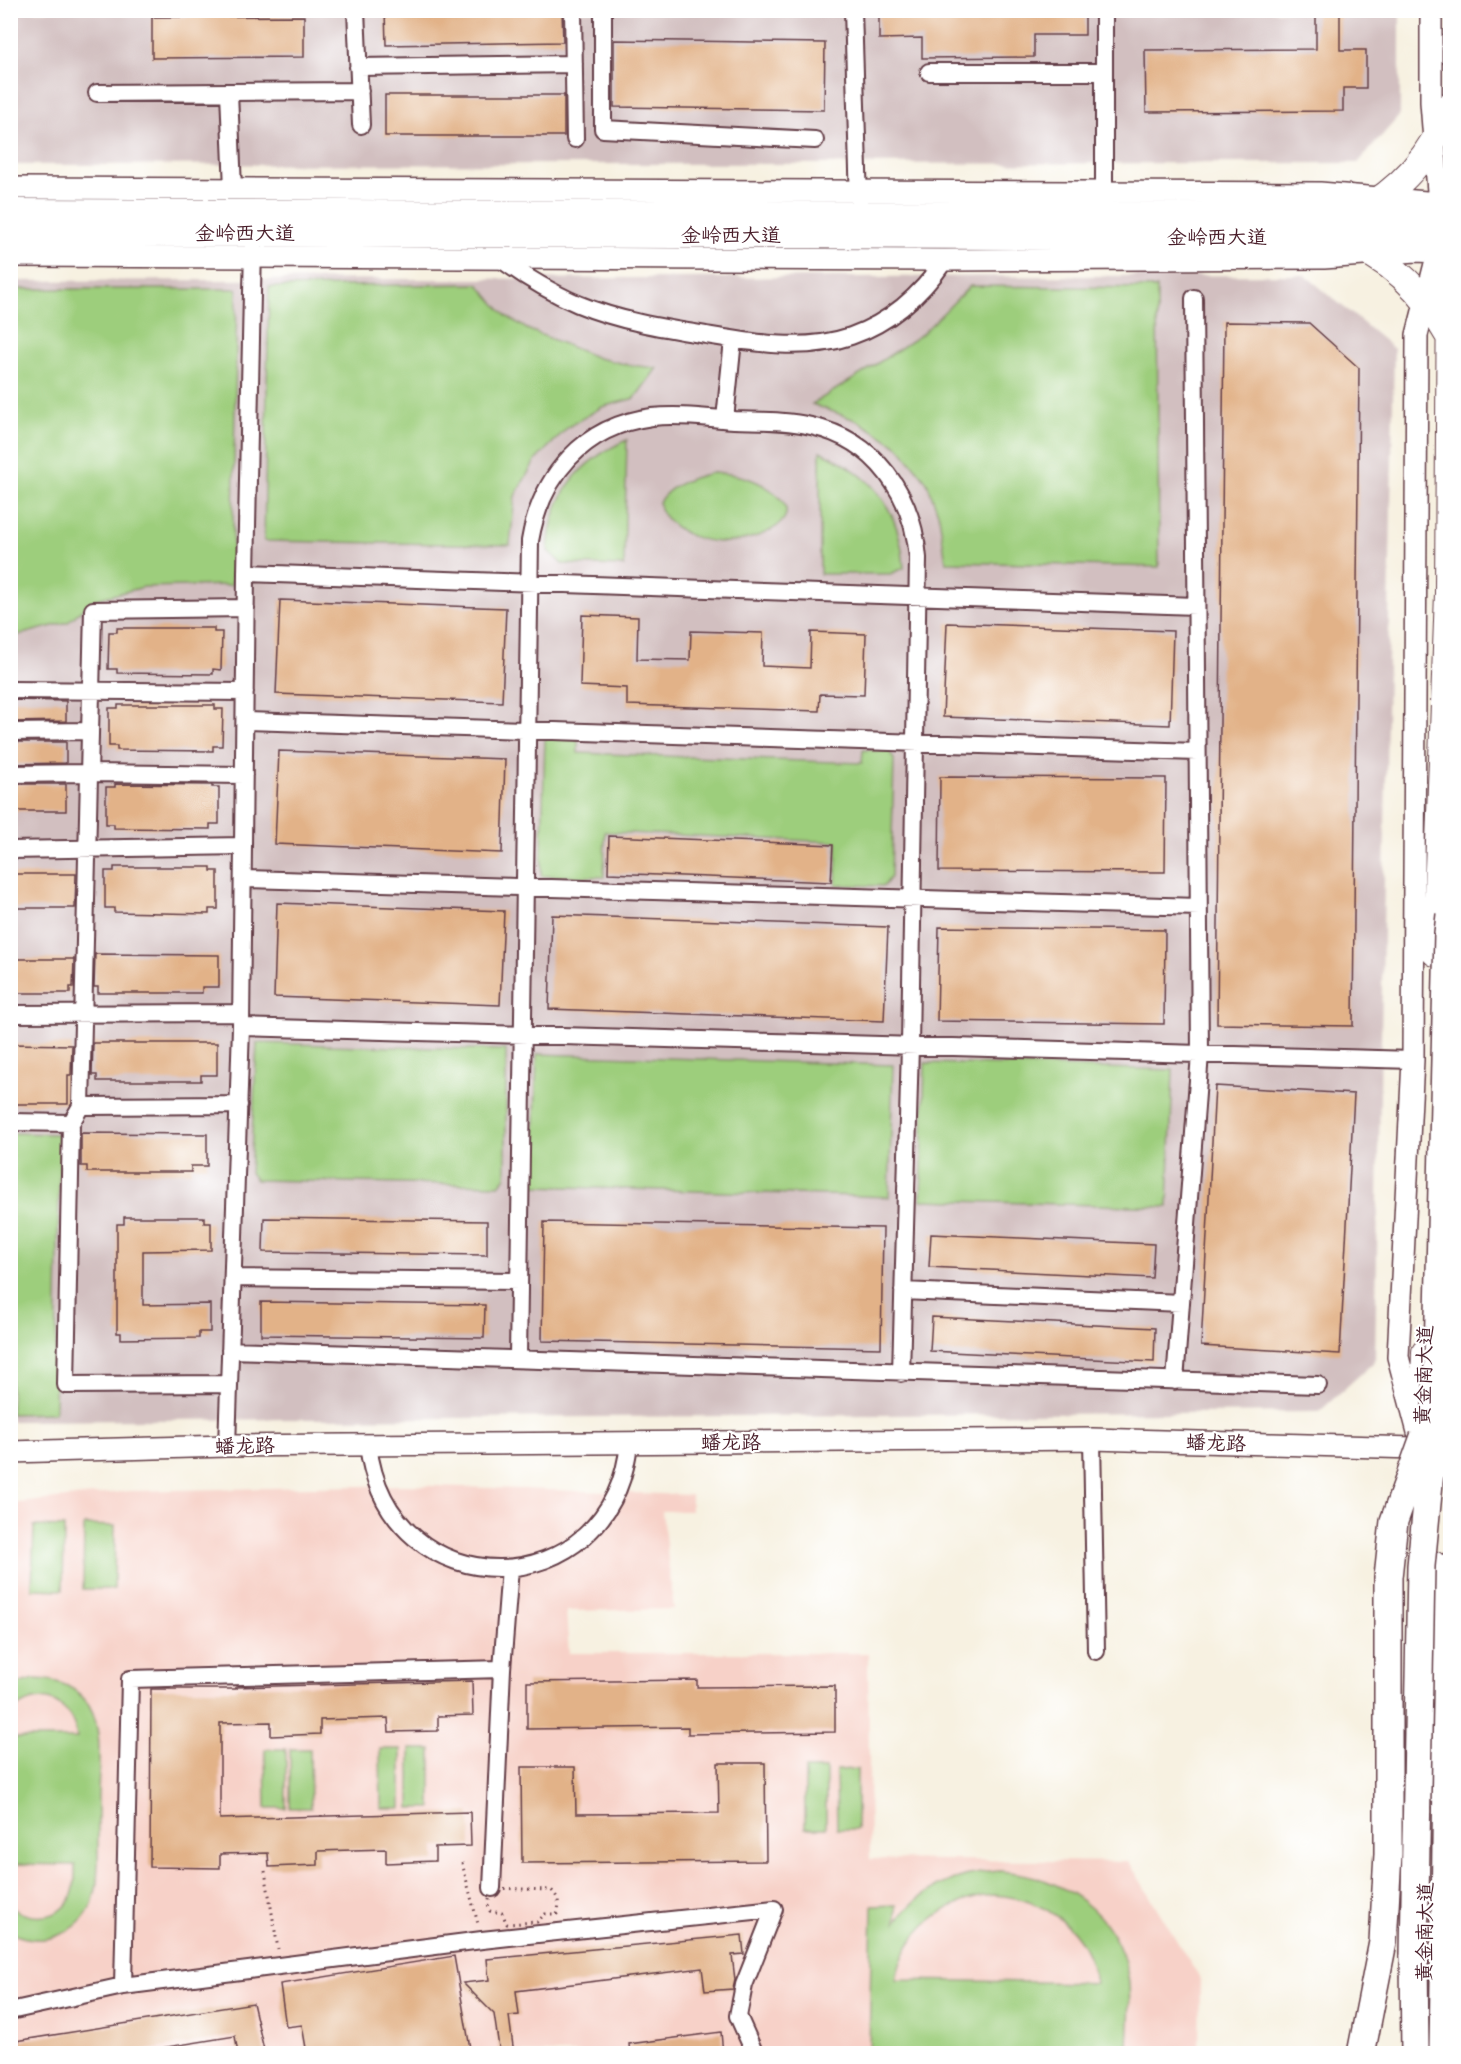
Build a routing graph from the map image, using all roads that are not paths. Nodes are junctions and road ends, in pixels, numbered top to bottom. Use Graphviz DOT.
graph roads {
  1 [pos="356,10"];
  2 [pos="573,10"];
  3 [pos="603,10"];
  4 [pos="853,10"];
  5 [pos="1104,10"];
  6 [pos="1431,10"];
  7 [pos="574,64"];
  8 [pos="358,67"];
  9 [pos="929,72"];
  10 [pos="1104,72"];
  11 [pos="360,91"];
  12 [pos="229,92"];
  13 [pos="97,93"];
  14 [pos="1450,106"];
  15 [pos="361,125"];
  16 [pos="575,139"];
  17 [pos="815,140"];
  18 [pos="1435,142"];
  19 [pos="10,188"];
  20 [pos="233,189"];
  21 [pos="1381,199"];
  22 [pos="859,203"];
  23 [pos="1104,204"];
  24 [pos="10,212"];
  25 [pos="1353,215"];
  26 [pos="1445,232"];
  27 [pos="10,233"];
  28 [pos="1332,237"];
  29 [pos="253,245"];
  30 [pos="1372,255"];
  31 [pos="10,256"];
  32 [pos="499,258"];
  33 [pos="945,260"];
  34 [pos="1194,298"];
  35 [pos="1426,300"];
  36 [pos="1449,337"];
  37 [pos="733,340"];
  38 [pos="725,419"];
  39 [pos="246,573"];
  40 [pos="529,583"];
  41 [pos="1449,593"];
  42 [pos="917,596"];
  43 [pos="1196,606"];
  44 [pos="246,608"];
  45 [pos="10,690"];
  46 [pos="91,691"];
  47 [pos="245,692"];
  48 [pos="245,721"];
  49 [pos="527,730"];
  50 [pos="90,731"];
  51 [pos="10,732"];
  52 [pos="915,743"];
  53 [pos="1197,752"];
  54 [pos="89,773"];
  55 [pos="10,774"];
  56 [pos="244,775"];
  57 [pos="243,846"];
  58 [pos="87,848"];
  59 [pos="10,850"];
  60 [pos="1444,857"];
  61 [pos="243,879"];
  62 [pos="524,887"];
  63 [pos="913,899"];
  64 [pos="1199,907"];
  65 [pos="1450,915"];
  66 [pos="10,1014"];
  67 [pos="83,1014"];
  68 [pos="241,1020"];
  69 [pos="522,1035"];
  70 [pos="910,1046"];
  71 [pos="1200,1054"];
  72 [pos="1413,1060"];
  73 [pos="238,1105"];
  74 [pos="81,1106"];
  75 [pos="10,1122"];
  76 [pos="71,1123"];
  77 [pos="1441,1132"];
  78 [pos="233,1278"];
  79 [pos="519,1281"];
  80 [pos="903,1291"];
  81 [pos="1181,1303"];
  82 [pos="230,1350"];
  83 [pos="518,1357"];
  84 [pos="901,1373"];
  85 [pos="1175,1381"];
  86 [pos="229,1384"];
  87 [pos="1318,1385"];
  88 [pos="1437,1399"];
  89 [pos="1092,1439"];
  90 [pos="629,1442"];
  91 [pos="368,1445"];
  92 [pos="227,1446"];
  93 [pos="1422,1448"];
  94 [pos="1450,1449"];
  95 [pos="10,1452"];
  96 [pos="1450,1566"];
  97 [pos="510,1568"];
  98 [pos="1096,1651"];
  99 [pos="502,1669"];
  100 [pos="492,1888"];
  101 [pos="123,1986"];
  102 [pos="10,2011"];
  103 [pos="755,2054"];
  104 [pos="1361,2054"];
  105 [pos="1415,2054"];
  106 [pos="1424,2054"];
  107 [pos="1443,2054"];
  1 -- 8 [label="street"];
  2 -- 7 [label="street"];
  3 -- 17 [label="street"];
  4 -- 22 [label="street"];
  5 -- 10 [label="street"];
  6 -- 18 [label="street"];
  7 -- 8 [label="street"];
  7 -- 16 [label="street"];
  8 -- 11 [label="street"];
  9 -- 10 [label="street"];
  10 -- 23 [label="street"];
  11 -- 12 [label="street"];
  11 -- 15 [label="street"];
  12 -- 13 [label="street"];
  12 -- 20 [label="street"];
  14 -- 18 [label="main road"];
  18 -- 21 [label="main road"];
  18 -- 26 [label="street"];
  19 -- 20 [label="street"];
  20 -- 22 [label="street"];
  21 -- 23 [label="street"];
  21 -- 25 [label="main road"];
  21 -- 26 [label="street"];
  22 -- 23 [label="main road, 金岭西大道"];
  22 -- 24 [label="main road, 金岭西大道"];
  23 -- 25 [label="main road, 金岭西大道"];
  25 -- 26 [label="main road, 金岭西大道"];
  26 -- 28 [label="main road, 金岭西大道"];
  26 -- 30 [label="street"];
  26 -- 35 [label="street"];
  26 -- 36 [label="main road, 黄金南大道"];
  27 -- 29 [label="main road, 金岭西大道"];
  28 -- 29 [label="main road, 金岭西大道"];
  28 -- 30 [label="main road"];
  29 -- 31 [label="street"];
  29 -- 32 [label="street"];
  29 -- 39 [label="street"];
  30 -- 33 [label="street"];
  30 -- 35 [label="main road"];
  32 -- 33 [label="street"];
  32 -- 37 [label="street"];
  33 -- 37 [label="street"];
  34 -- 43 [label="street"];
  35 -- 36 [label="main road"];
  35 -- 72 [label="street"];
  36 -- 41 [label="main road, 黄金南大道"];
  37 -- 38 [label="street"];
  38 -- 40 [label="street"];
  38 -- 42 [label="street"];
  39 -- 40 [label="street"];
  39 -- 44 [label="street"];
  40 -- 42 [label="street"];
  40 -- 49 [label="street"];
  41 -- 60 [label="main road, 黄金南大道"];
  42 -- 43 [label="street"];
  42 -- 52 [label="street"];
  43 -- 53 [label="street"];
  44 -- 46 [label="street"];
  44 -- 47 [label="street"];
  45 -- 46 [label="street"];
  46 -- 47 [label="street"];
  46 -- 50 [label="street"];
  47 -- 48 [label="street"];
  48 -- 49 [label="street"];
  48 -- 56 [label="street"];
  49 -- 52 [label="street"];
  49 -- 62 [label="street"];
  50 -- 51 [label="street"];
  50 -- 54 [label="street"];
  52 -- 53 [label="street"];
  52 -- 63 [label="street"];
  53 -- 64 [label="street"];
  54 -- 55 [label="street"];
  54 -- 56 [label="street"];
  54 -- 58 [label="street"];
  56 -- 57 [label="street"];
  57 -- 58 [label="street"];
  57 -- 61 [label="street"];
  58 -- 59 [label="street"];
  58 -- 67 [label="street"];
  60 -- 77 [label="main road, 黄金南大道"];
  61 -- 62 [label="street"];
  61 -- 68 [label="street"];
  62 -- 63 [label="street"];
  62 -- 69 [label="street"];
  63 -- 64 [label="street"];
  63 -- 70 [label="street"];
  64 -- 71 [label="street"];
  65 -- 88 [label="highway, bridge"];
  66 -- 67 [label="street"];
  67 -- 68 [label="street"];
  67 -- 74 [label="street"];
  68 -- 69 [label="street"];
  68 -- 73 [label="street"];
  69 -- 70 [label="street"];
  69 -- 79 [label="street"];
  70 -- 71 [label="street"];
  70 -- 80 [label="street"];
  71 -- 72 [label="street"];
  71 -- 81 [label="street"];
  72 -- 93 [label="street"];
  73 -- 74 [label="street"];
  73 -- 78 [label="street"];
  74 -- 76 [label="street"];
  75 -- 76 [label="street"];
  76 -- 86 [label="street"];
  77 -- 93 [label="main road, 黄金南大道"];
  78 -- 79 [label="street"];
  78 -- 82 [label="street"];
  79 -- 83 [label="street"];
  80 -- 81 [label="street"];
  80 -- 84 [label="street"];
  81 -- 85 [label="street"];
  82 -- 83 [label="street"];
  82 -- 86 [label="street"];
  83 -- 84 [label="street"];
  84 -- 85 [label="street"];
  85 -- 87 [label="street"];
  86 -- 92 [label="street"];
  88 -- 104 [label="highway, bridge"];
  88 -- 105 [label="highway, bridge"];
  89 -- 90 [label="street, 蟠龙路"];
  89 -- 93 [label="street, 蟠龙路"];
  89 -- 98 [label="street"];
  90 -- 91 [label="street, 蟠龙路"];
  90 -- 97 [label="street"];
  91 -- 92 [label="street, 蟠龙路"];
  91 -- 97 [label="street"];
  92 -- 95 [label="street, 蟠龙路"];
  93 -- 94 [label="street, 蟠龙路"];
  93 -- 106 [label="main road, 黄金南大道"];
  96 -- 107 [label="highway"];
  97 -- 99 [label="street"];
  99 -- 100 [label="street"];
  99 -- 101 [label="street"];
  101 -- 102 [label="street"];
  101 -- 103 [label="street"];
}
